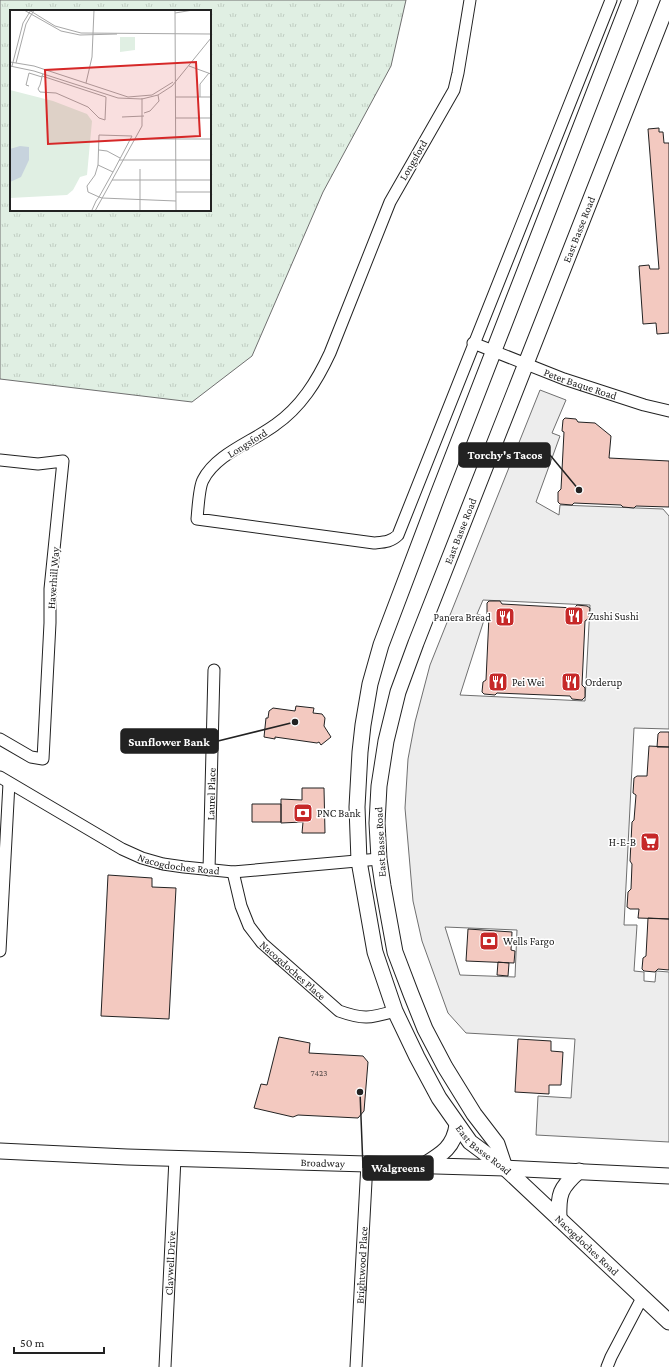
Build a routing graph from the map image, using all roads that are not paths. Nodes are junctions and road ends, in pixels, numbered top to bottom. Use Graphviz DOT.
graph roads {
  1 [pos="470,0"];
  2 [pos="611,0"];
  3 [pos="630,0"];
  4 [pos="669,0"];
  5 [pos="473,343"];
  6 [pos="494,352"];
  7 [pos="526,364"];
  8 [pos="669,411"];
  9 [pos="0,460"];
  10 [pos="214,670"];
  11 [pos="0,739"];
  12 [pos="4,780"];
  13 [pos="379,859"];
  14 [pos="359,860"];
  15 [pos="209,870"];
  16 [pos="233,872"];
  17 [pos="0,951"];
  18 [pos="395,1011"];
  19 [pos="457,1125"];
  20 [pos="0,1151"];
  21 [pos="175,1158"];
  22 [pos="367,1164"];
  23 [pos="424,1165"];
  24 [pos="505,1168"];
  25 [pos="578,1171"];
  26 [pos="669,1176"];
  27 [pos="559,1219"];
  28 [pos="642,1298"];
  29 [pos="669,1322"];
  30 [pos="165,1367"];
  31 [pos="356,1367"];
  32 [pos="607,1367"];
  1 -- 5 [label="street, Longsford"];
  2 -- 5 [label="street, Longsford"];
  3 -- 6 [label="main road, East Basse Road"];
  4 -- 7 [label="main road, East Basse Road"];
  5 -- 6 [label="street"];
  6 -- 7 [label="street, Peter Baque Road"];
  6 -- 14 [label="main road, East Basse Road"];
  7 -- 8 [label="street, Peter Baque Road"];
  7 -- 13 [label="main road, East Basse Road"];
  9 -- 11 [label="street, Haverhill Way"];
  10 -- 15 [label="street, Laurel Place"];
  12 -- 15 [label="street, Nacogdoches Road"];
  12 -- 17 [label="street"];
  13 -- 14 [label="street, Nacogdoches Road"];
  13 -- 24 [label="main road, East Basse Road"];
  14 -- 16 [label="street, Nacogdoches Road"];
  14 -- 18 [label="main road, East Basse Road"];
  15 -- 16 [label="street, Nacogdoches Road"];
  16 -- 18 [label="street, Nacogdoches Place"];
  18 -- 19 [label="main road, East Basse Road"];
  19 -- 23 [label="main road"];
  19 -- 24 [label="main road, East Basse Road"];
  20 -- 21 [label="main road, Broadway"];
  21 -- 22 [label="main road, Broadway"];
  21 -- 30 [label="street, Claywell Drive"];
  22 -- 23 [label="main road, Broadway"];
  22 -- 31 [label="street, Brightwood Place"];
  23 -- 24 [label="main road, Broadway"];
  24 -- 25 [label="main road, Broadway"];
  24 -- 27 [label="main road, Nacogdoches Road"];
  25 -- 26 [label="main road, Broadway"];
  25 -- 27 [label="main road"];
  27 -- 28 [label="main road, Nacogdoches Road"];
  28 -- 29 [label="main road, Nacogdoches Road"];
  28 -- 32 [label="street"];
}
